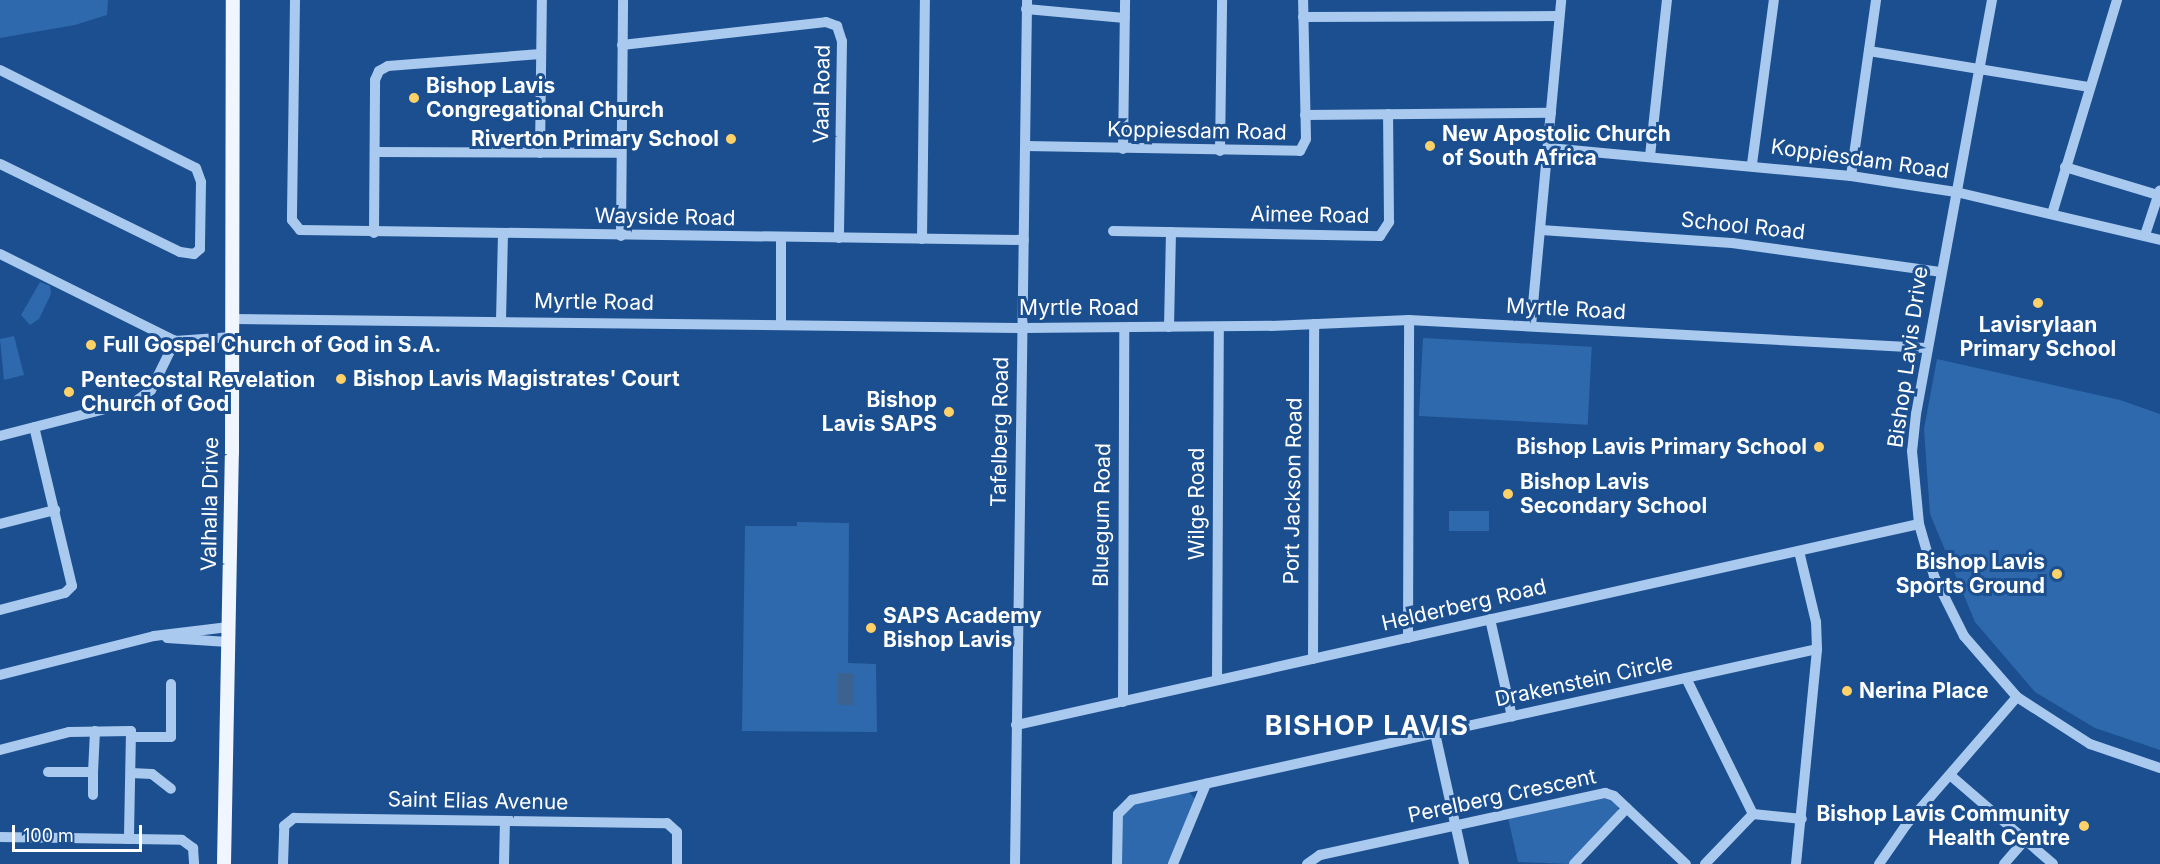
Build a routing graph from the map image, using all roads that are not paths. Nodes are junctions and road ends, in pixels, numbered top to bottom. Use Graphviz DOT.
graph roads {
  1 [pos="233,0"];
  2 [pos="295,0"];
  3 [pos="542,0"];
  4 [pos="623,0"];
  5 [pos="925,0"];
  6 [pos="1125,0"];
  7 [pos="1222,0"];
  8 [pos="1303,0"];
  9 [pos="1561,0"];
  10 [pos="1667,0"];
  11 [pos="1774,0"];
  12 [pos="1876,0"];
  13 [pos="1992,0"];
  14 [pos="2117,0"];
  15 [pos="1026,4"];
  16 [pos="1303,16"];
  17 [pos="1559,16"];
  18 [pos="1125,18"];
  19 [pos="622,45"];
  20 [pos="1869,51"];
  21 [pos="541,54"];
  22 [pos="0,70"];
  23 [pos="1979,70"];
  24 [pos="2088,87"];
  25 [pos="1551,113"];
  26 [pos="1388,114"];
  27 [pos="1305,115"];
  28 [pos="1025,146"];
  29 [pos="1549,148"];
  30 [pos="1123,149"];
  31 [pos="375,152"];
  32 [pos="1220,152"];
  33 [pos="540,153"];
  34 [pos="621,153"];
  35 [pos="1650,156"];
  36 [pos="0,164"];
  37 [pos="1752,164"];
  38 [pos="2065,167"];
  39 [pos="1851,176"];
  40 [pos="1956,192"];
  41 [pos="2159,192"];
  42 [pos="2052,214"];
  43 [pos="1541,230"];
  44 [pos="1113,231"];
  45 [pos="1171,232"];
  46 [pos="374,233"];
  47 [pos="503,235"];
  48 [pos="621,236"];
  49 [pos="2145,236"];
  50 [pos="781,237"];
  51 [pos="839,238"];
  52 [pos="922,239"];
  53 [pos="1024,240"];
  54 [pos="2160,240"];
  55 [pos="0,254"];
  56 [pos="1940,272"];
  57 [pos="232,319"];
  58 [pos="1409,320"];
  59 [pos="501,321"];
  60 [pos="781,324"];
  61 [pos="1314,324"];
  62 [pos="1531,326"];
  63 [pos="1169,327"];
  64 [pos="1219,327"];
  65 [pos="1022,328"];
  66 [pos="1124,328"];
  67 [pos="232,337"];
  68 [pos="175,341"];
  69 [pos="1926,348"];
  70 [pos="34,427"];
  71 [pos="0,436"];
  72 [pos="54,510"];
  73 [pos="0,524"];
  74 [pos="1919,524"];
  75 [pos="1799,551"];
  76 [pos="0,610"];
  77 [pos="1490,620"];
  78 [pos="228,627"];
  79 [pos="154,636"];
  80 [pos="1408,638"];
  81 [pos="228,642"];
  82 [pos="1817,649"];
  83 [pos="1313,659"];
  84 [pos="0,675"];
  85 [pos="1686,678"];
  86 [pos="1217,680"];
  87 [pos="171,684"];
  88 [pos="2017,697"];
  89 [pos="1123,702"];
  90 [pos="1512,717"];
  91 [pos="1016,725"];
  92 [pos="95,731"];
  93 [pos="1435,734"];
  94 [pos="131,737"];
  95 [pos="0,750"];
  96 [pos="2160,768"];
  97 [pos="48,772"];
  98 [pos="93,772"];
  99 [pos="130,773"];
  100 [pos="1950,774"];
  101 [pos="1206,784"];
  102 [pos="171,789"];
  103 [pos="93,795"];
  104 [pos="1627,808"];
  105 [pos="1753,814"];
  106 [pos="1802,819"];
  107 [pos="505,821"];
  108 [pos="1455,825"];
  109 [pos="0,837"];
  110 [pos="129,839"];
  111 [pos="2025,840"];
  112 [pos="195,864"];
  113 [pos="224,864"];
  114 [pos="284,864"];
  115 [pos="504,864"];
  116 [pos="677,864"];
  117 [pos="1015,864"];
  118 [pos="1117,864"];
  119 [pos="1173,864"];
  120 [pos="1307,864"];
  121 [pos="1464,864"];
  122 [pos="1574,864"];
  123 [pos="1686,864"];
  124 [pos="1705,864"];
  125 [pos="1796,864"];
  126 [pos="1880,864"];
  127 [pos="2004,864"];
  128 [pos="2053,864"];
  1 -- 57 [label="main road, Valhalla Drive"];
  2 -- 46 [label="street, Wayside Road"];
  3 -- 21 [label="street"];
  4 -- 19 [label="street"];
  5 -- 52 [label="street"];
  6 -- 18 [label="street"];
  7 -- 32 [label="street"];
  8 -- 16 [label="street"];
  9 -- 17 [label="street"];
  10 -- 35 [label="street"];
  11 -- 37 [label="street"];
  12 -- 20 [label="street"];
  13 -- 23 [label="street, Bishop Lavis Drive"];
  14 -- 24 [label="street"];
  15 -- 18 [label="street"];
  15 -- 28 [label="street, Tafelberg Road"];
  16 -- 17 [label="street"];
  16 -- 27 [label="street"];
  17 -- 25 [label="street"];
  18 -- 30 [label="street"];
  19 -- 34 [label="street"];
  19 -- 51 [label="street, Vaal Road"];
  20 -- 23 [label="street"];
  20 -- 39 [label="street"];
  21 -- 31 [label="street"];
  21 -- 33 [label="street"];
  22 -- 36 [label="street"];
  23 -- 24 [label="street"];
  23 -- 40 [label="street, Bishop Lavis Drive"];
  24 -- 38 [label="street"];
  25 -- 26 [label="street, Koppiesdam Road"];
  25 -- 29 [label="street"];
  26 -- 27 [label="street, Koppiesdam Road"];
  26 -- 45 [label="street, Aimee Road"];
  27 -- 32 [label="street, Koppiesdam Road"];
  28 -- 30 [label="street, Koppiesdam Road"];
  28 -- 53 [label="street, Tafelberg Road"];
  29 -- 35 [label="street, Koppiesdam Road"];
  29 -- 43 [label="street"];
  30 -- 32 [label="street, Koppiesdam Road"];
  31 -- 33 [label="street"];
  31 -- 46 [label="street"];
  33 -- 34 [label="street"];
  34 -- 48 [label="street"];
  35 -- 37 [label="street, Koppiesdam Road"];
  37 -- 39 [label="street, Koppiesdam Road"];
  38 -- 41 [label="street"];
  38 -- 42 [label="street"];
  39 -- 40 [label="street, Koppiesdam Road"];
  40 -- 42 [label="street, Koppiesdam Road"];
  40 -- 56 [label="street, Bishop Lavis Drive"];
  41 -- 49 [label="street"];
  42 -- 49 [label="street, Koppiesdam Road"];
  43 -- 56 [label="street, School Road"];
  43 -- 62 [label="street"];
  44 -- 45 [label="street, Aimee Road"];
  45 -- 63 [label="street"];
  46 -- 47 [label="street, Wayside Road"];
  47 -- 48 [label="street, Wayside Road"];
  47 -- 59 [label="street"];
  48 -- 50 [label="street, Wayside Road"];
  49 -- 54 [label="street, Koppiesdam Road"];
  50 -- 51 [label="street, Wayside Road"];
  50 -- 60 [label="street"];
  51 -- 52 [label="street, Wayside Road"];
  52 -- 53 [label="street, Wayside Road"];
  53 -- 65 [label="street, Tafelberg Road"];
  55 -- 68 [label="street"];
  56 -- 69 [label="street, Bishop Lavis Drive"];
  57 -- 59 [label="street, Myrtle Road"];
  57 -- 67 [label="main road, Valhalla Drive"];
  58 -- 61 [label="street, Myrtle Road"];
  58 -- 62 [label="street, Myrtle Road"];
  58 -- 80 [label="street"];
  59 -- 60 [label="street, Myrtle Road"];
  60 -- 65 [label="street, Myrtle Road"];
  61 -- 64 [label="street, Myrtle Road"];
  61 -- 83 [label="street, Port Jackson Road"];
  62 -- 69 [label="street, Myrtle Road"];
  63 -- 64 [label="street, Myrtle Road"];
  63 -- 66 [label="street, Myrtle Road"];
  64 -- 86 [label="street, Wilge Road"];
  65 -- 66 [label="street, Myrtle Road"];
  65 -- 91 [label="street, Tafelberg Road"];
  66 -- 89 [label="street, Bluegum Road"];
  67 -- 68 [label="street"];
  67 -- 78 [label="main road, Valhalla Drive"];
  68 -- 70 [label="street"];
  69 -- 74 [label="street, Bishop Lavis Drive"];
  70 -- 71 [label="street"];
  70 -- 72 [label="street"];
  72 -- 73 [label="street"];
  72 -- 76 [label="street"];
  74 -- 75 [label="street, Helderberg Road"];
  74 -- 88 [label="street, Bishop Lavis Drive"];
  75 -- 77 [label="street, Helderberg Road"];
  75 -- 82 [label="street"];
  77 -- 80 [label="street, Helderberg Road"];
  77 -- 90 [label="street"];
  78 -- 79 [label="street"];
  78 -- 81 [label="main road, Valhalla Drive"];
  79 -- 81 [label="street"];
  79 -- 84 [label="street"];
  80 -- 83 [label="street, Helderberg Road"];
  81 -- 113 [label="main road, Valhalla Drive"];
  82 -- 85 [label="street"];
  82 -- 106 [label="street"];
  83 -- 86 [label="street, Helderberg Road"];
  85 -- 90 [label="street, Drakenstein Circle"];
  85 -- 105 [label="street, Drakenstein Circle"];
  86 -- 89 [label="street, Helderberg Road"];
  87 -- 94 [label="street"];
  88 -- 96 [label="street, Bishop Lavis Drive"];
  88 -- 100 [label="street"];
  89 -- 91 [label="street, Helderberg Road"];
  90 -- 93 [label="street, Drakenstein Circle"];
  91 -- 117 [label="street, Tafelberg Road"];
  92 -- 94 [label="street"];
  92 -- 95 [label="street"];
  92 -- 98 [label="street"];
  93 -- 101 [label="street, Drakenstein Circle"];
  93 -- 108 [label="street"];
  94 -- 99 [label="street"];
  97 -- 98 [label="street"];
  98 -- 103 [label="street"];
  99 -- 102 [label="street"];
  99 -- 110 [label="street"];
  100 -- 111 [label="street"];
  100 -- 126 [label="street"];
  101 -- 118 [label="street, Drakenstein Circle"];
  101 -- 119 [label="street"];
  104 -- 108 [label="street, Perelberg Crescent"];
  104 -- 122 [label="street"];
  104 -- 123 [label="street, Perelberg Crescent"];
  105 -- 106 [label="street"];
  105 -- 124 [label="street"];
  106 -- 125 [label="street"];
  107 -- 114 [label="street, Saint Elias Avenue"];
  107 -- 115 [label="street"];
  107 -- 116 [label="street, Saint Elias Avenue"];
  108 -- 120 [label="street, Perelberg Crescent"];
  108 -- 121 [label="street"];
  109 -- 110 [label="street"];
  110 -- 112 [label="street"];
  111 -- 127 [label="street"];
  111 -- 128 [label="street"];
}
